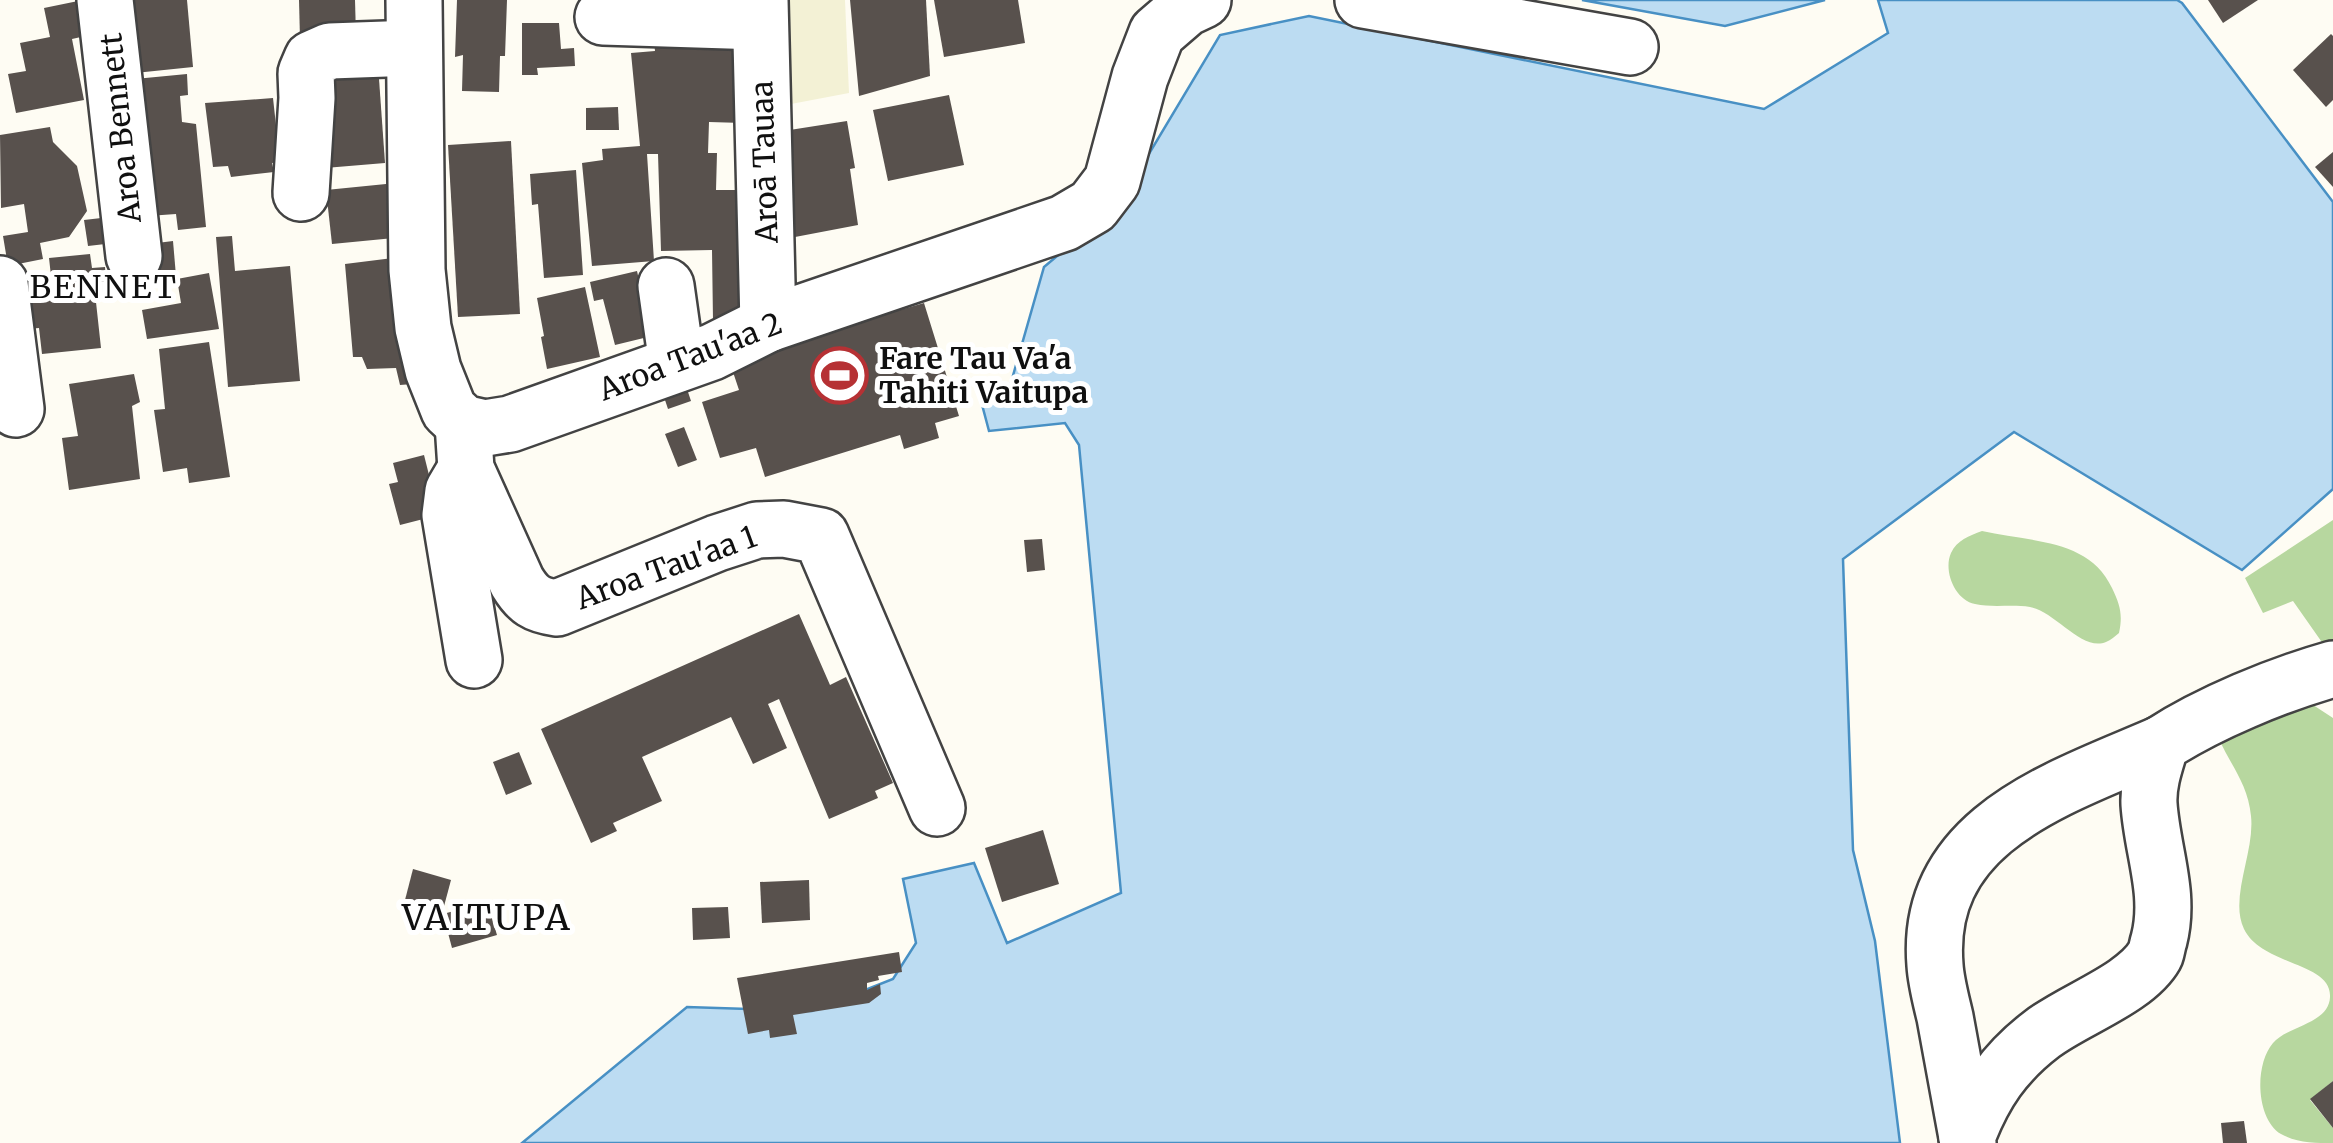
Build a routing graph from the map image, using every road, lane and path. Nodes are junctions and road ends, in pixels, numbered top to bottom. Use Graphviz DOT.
graph roads {
  1 [pos="105,0"];
  2 [pos="1203,0"];
  3 [pos="1363,0"];
  4 [pos="760,11"];
  5 [pos="602,17"];
  6 [pos="414,24"];
  7 [pos="1630,47"];
  8 [pos="301,192"];
  9 [pos="134,256"];
  10 [pos="0,284"];
  11 [pos="666,286"];
  12 [pos="768,324"];
  13 [pos="678,364"];
  14 [pos="16,409"];
  15 [pos="465,446"];
  16 [pos="474,660"];
  17 [pos="2324,679"];
  18 [pos="2161,744"];
  19 [pos="937,808"];
  20 [pos="1968,1140"];
  1 -- 9 [label="street, Aroa Bennett"];
  2 -- 12 [label="street, Aroa Tau'aa 2"];
  3 -- 7 [label="street"];
  4 -- 5 [label="street"];
  4 -- 12 [label="street, Aroā Tauaa"];
  6 -- 8 [label="street"];
  6 -- 15 [label="street"];
  10 -- 14 [label="street"];
  11 -- 13 [label="street"];
  12 -- 13 [label="street, Aroa Tau'aa 2"];
  13 -- 15 [label="street, Aroa Tau'aa 2"];
  15 -- 16 [label="street"];
  15 -- 19 [label="street, Aroa Tau'aa 1"];
  17 -- 18 [label="street"];
  18 -- 20 [label="street"];
  18 -- 20 [label="street"];
}
